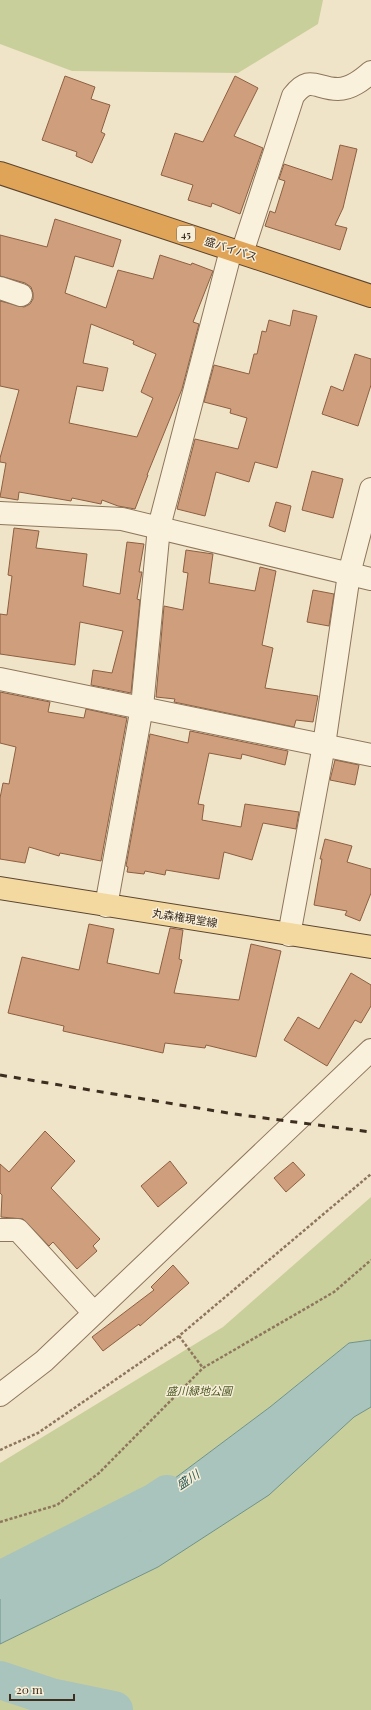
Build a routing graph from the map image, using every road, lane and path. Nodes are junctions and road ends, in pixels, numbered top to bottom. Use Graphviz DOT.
graph roads {
  1 [pos="371,72"];
  2 [pos="0,173"];
  3 [pos="237,251"];
  4 [pos="0,288"];
  5 [pos="21,295"];
  6 [pos="371,296"];
  7 [pos="371,489"];
  8 [pos="0,513"];
  9 [pos="158,527"];
  10 [pos="349,574"];
  11 [pos="371,579"];
  12 [pos="0,679"];
  13 [pos="142,707"];
  14 [pos="324,746"];
  15 [pos="371,755"];
  16 [pos="0,888"];
  17 [pos="106,906"];
  18 [pos="288,935"];
  19 [pos="371,947"];
  20 [pos="371,1050"];
  21 [pos="371,1174"];
  22 [pos="0,1230"];
  23 [pos="371,1260"];
  24 [pos="94,1313"];
  25 [pos="179,1336"];
  26 [pos="203,1368"];
  27 [pos="0,1395"];
  28 [pos="0,1450"];
  29 [pos="0,1522"];
  1 -- 3 [label="street"];
  2 -- 3 [label="highway, 盛バイパス / 45"];
  3 -- 6 [label="highway, 盛バイパス / 45"];
  3 -- 9 [label="street"];
  4 -- 5 [label="street"];
  7 -- 10 [label="street"];
  8 -- 9 [label="street"];
  9 -- 10 [label="street"];
  9 -- 13 [label="street"];
  10 -- 11 [label="street"];
  10 -- 14 [label="street"];
  12 -- 13 [label="street"];
  13 -- 14 [label="street"];
  13 -- 17 [label="street"];
  14 -- 15 [label="street"];
  14 -- 18 [label="street"];
  16 -- 17 [label="main road, 丸森権現堂線"];
  17 -- 18 [label="main road, 丸森権現堂線"];
  18 -- 19 [label="main road, 丸森権現堂線"];
  20 -- 24 [label="street"];
  21 -- 25 [label="path"];
  22 -- 24 [label="street"];
  23 -- 26 [label="path"];
  24 -- 27 [label="street"];
  25 -- 26 [label="path"];
  25 -- 28 [label="path"];
  26 -- 29 [label="path"];
}
